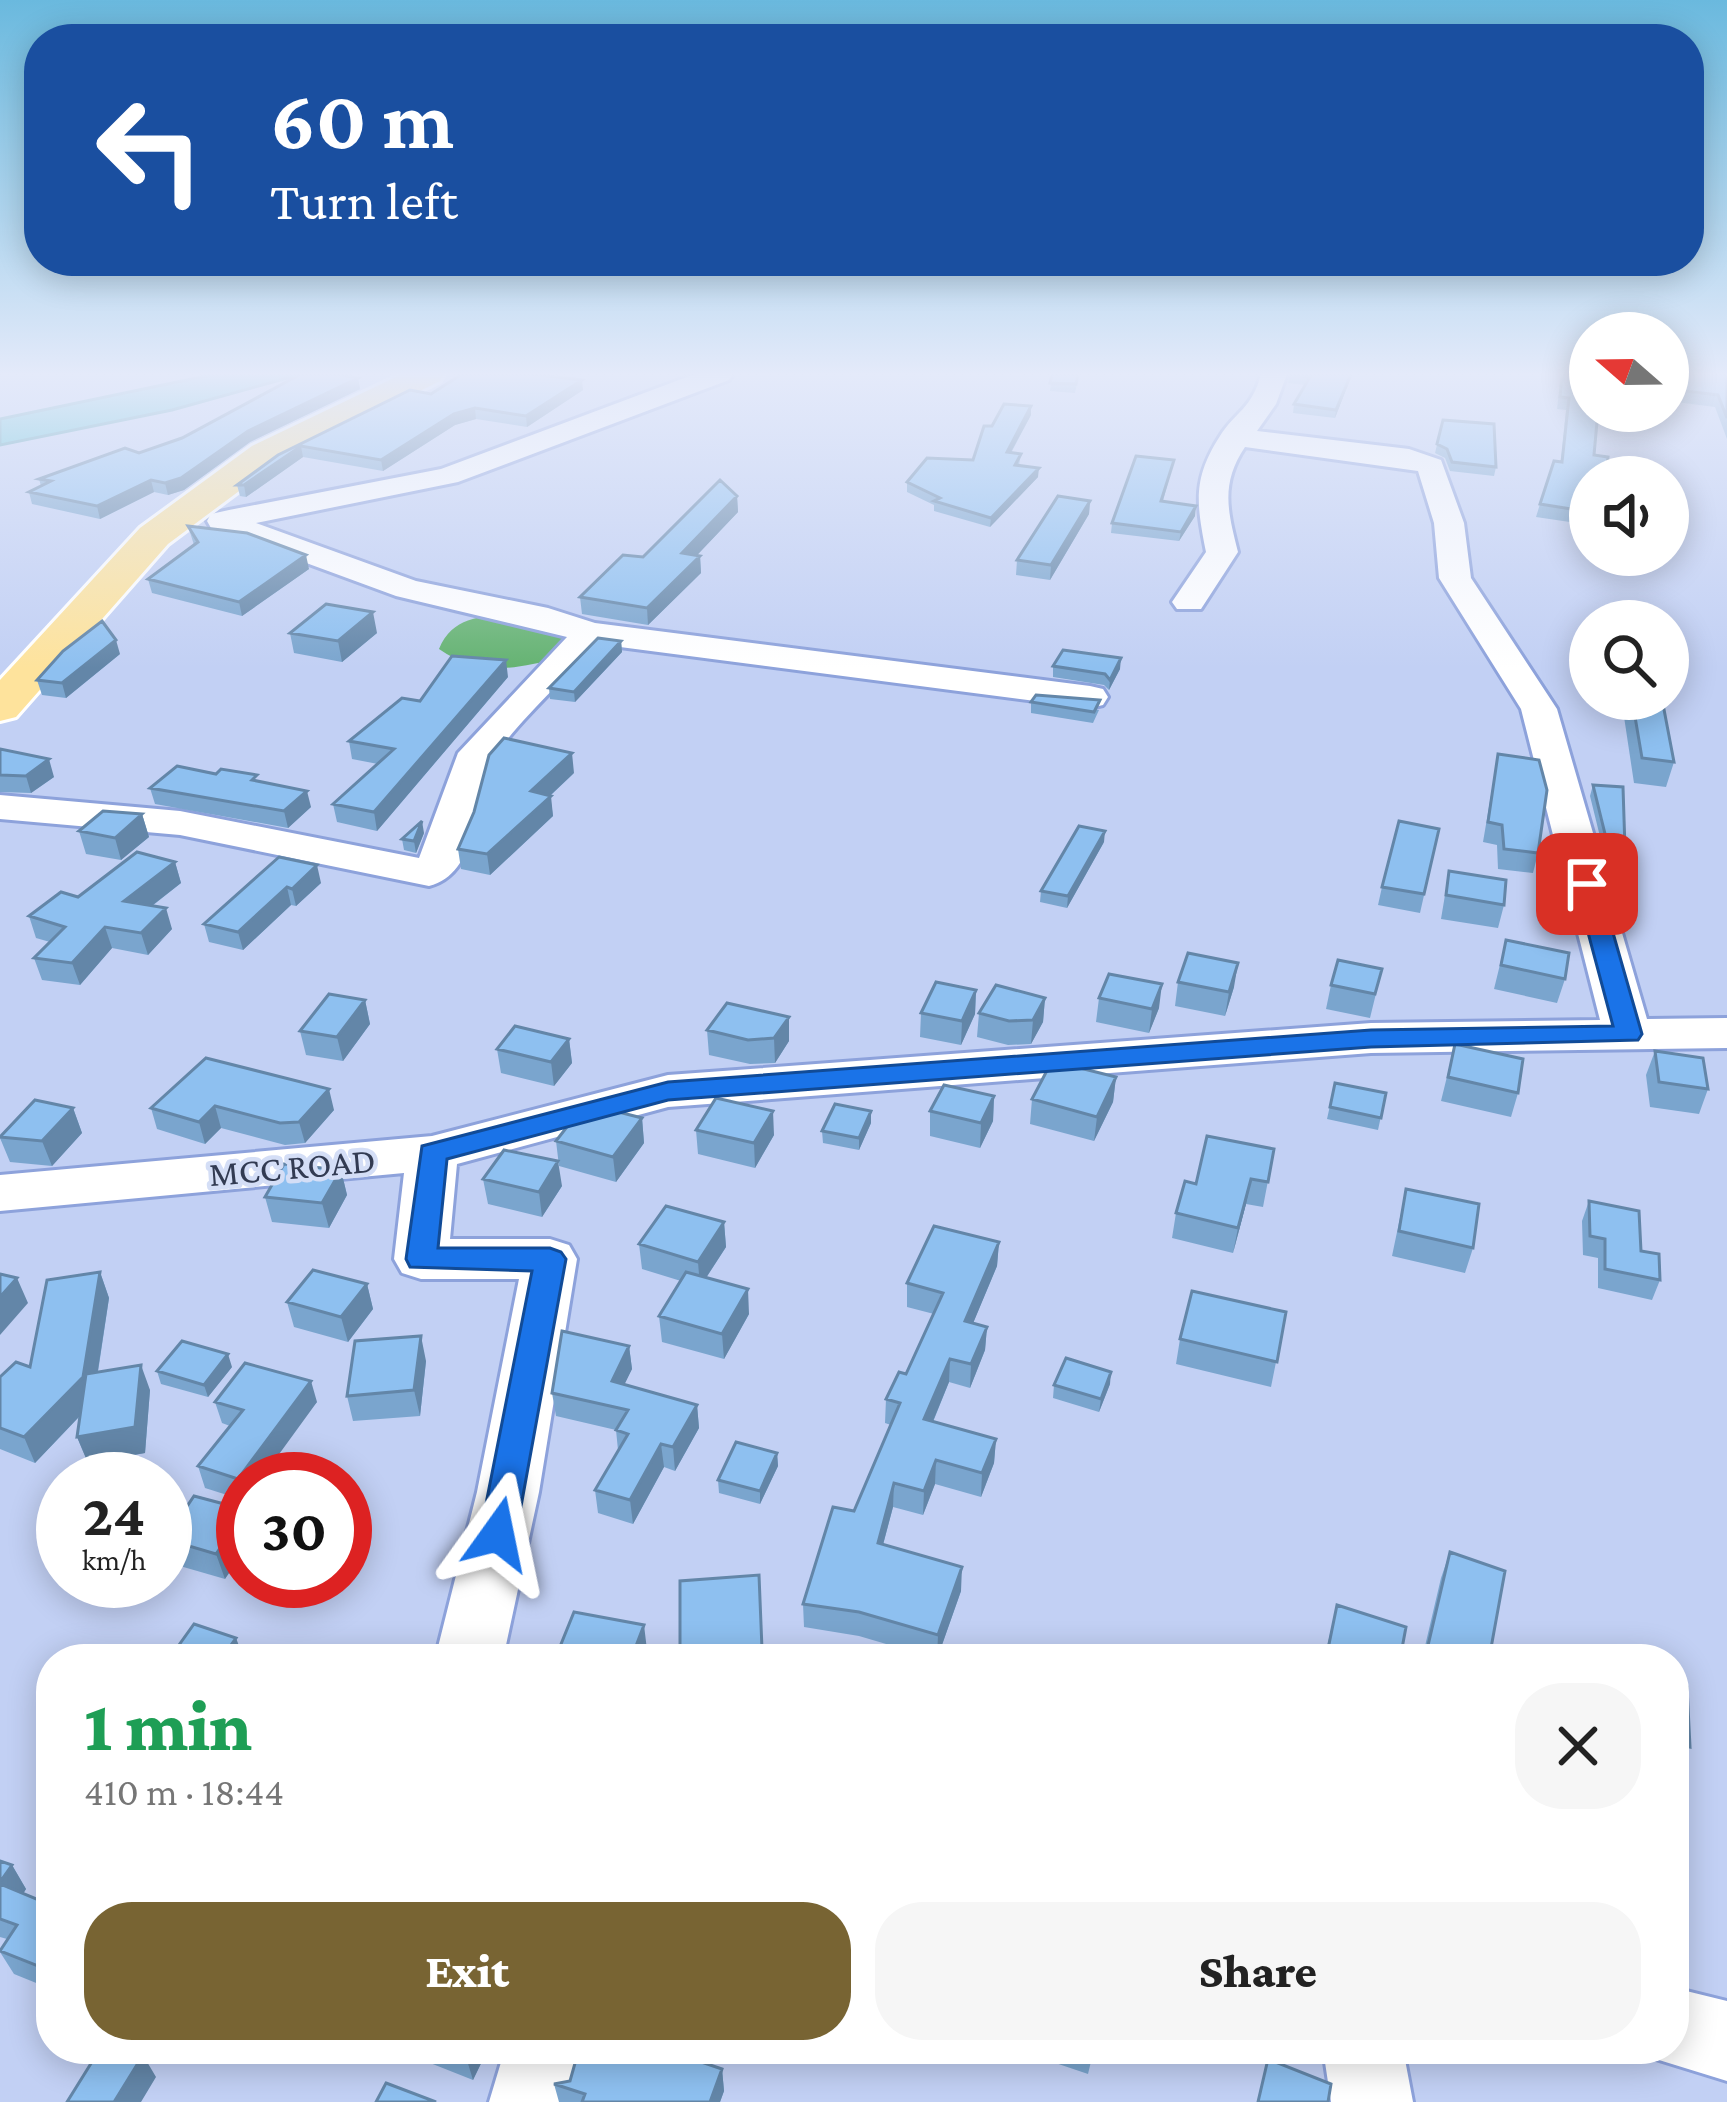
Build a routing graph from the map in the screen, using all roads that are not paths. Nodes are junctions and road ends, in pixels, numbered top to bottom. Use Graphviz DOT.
graph roads {
  1 [pos="241,472"];
  2 [pos="458,472"];
  3 [pos="1219,472"];
  4 [pos="1433,472"];
  5 [pos="222,520"];
  6 [pos="171,525"];
  7 [pos="1189,602"];
  8 [pos="589,633"];
  9 [pos="1090,698"];
  10 [pos="0,707"];
  11 [pos="0,807"];
  12 [pos="1727,1033"];
  13 [pos="1628,1034"];
  14 [pos="433,1153"];
  15 [pos="0,1193"];
  16 [pos="473,1644"];
  17 [pos="1689,2033"];
  18 [pos="1727,2042"];
  19 [pos="541,2064"];
  20 [pos="1366,2064"];
  21 [pos="530,2102"];
  22 [pos="1372,2102"];
  1 -- 6 [label="main road"];
  2 -- 5 [label="street"];
  3 -- 7 [label="street"];
  4 -- 13 [label="street"];
  5 -- 6 [label="street"];
  5 -- 8 [label="street"];
  6 -- 10 [label="main road"];
  8 -- 9 [label="street"];
  8 -- 11 [label="street"];
  12 -- 13 [label="street, MCC ROAD"];
  13 -- 14 [label="street, MCC ROAD"];
  14 -- 15 [label="street, MCC ROAD"];
  14 -- 16 [label="street"];
  17 -- 18 [label="street"];
  19 -- 21 [label="street"];
  20 -- 22 [label="street"];
}
